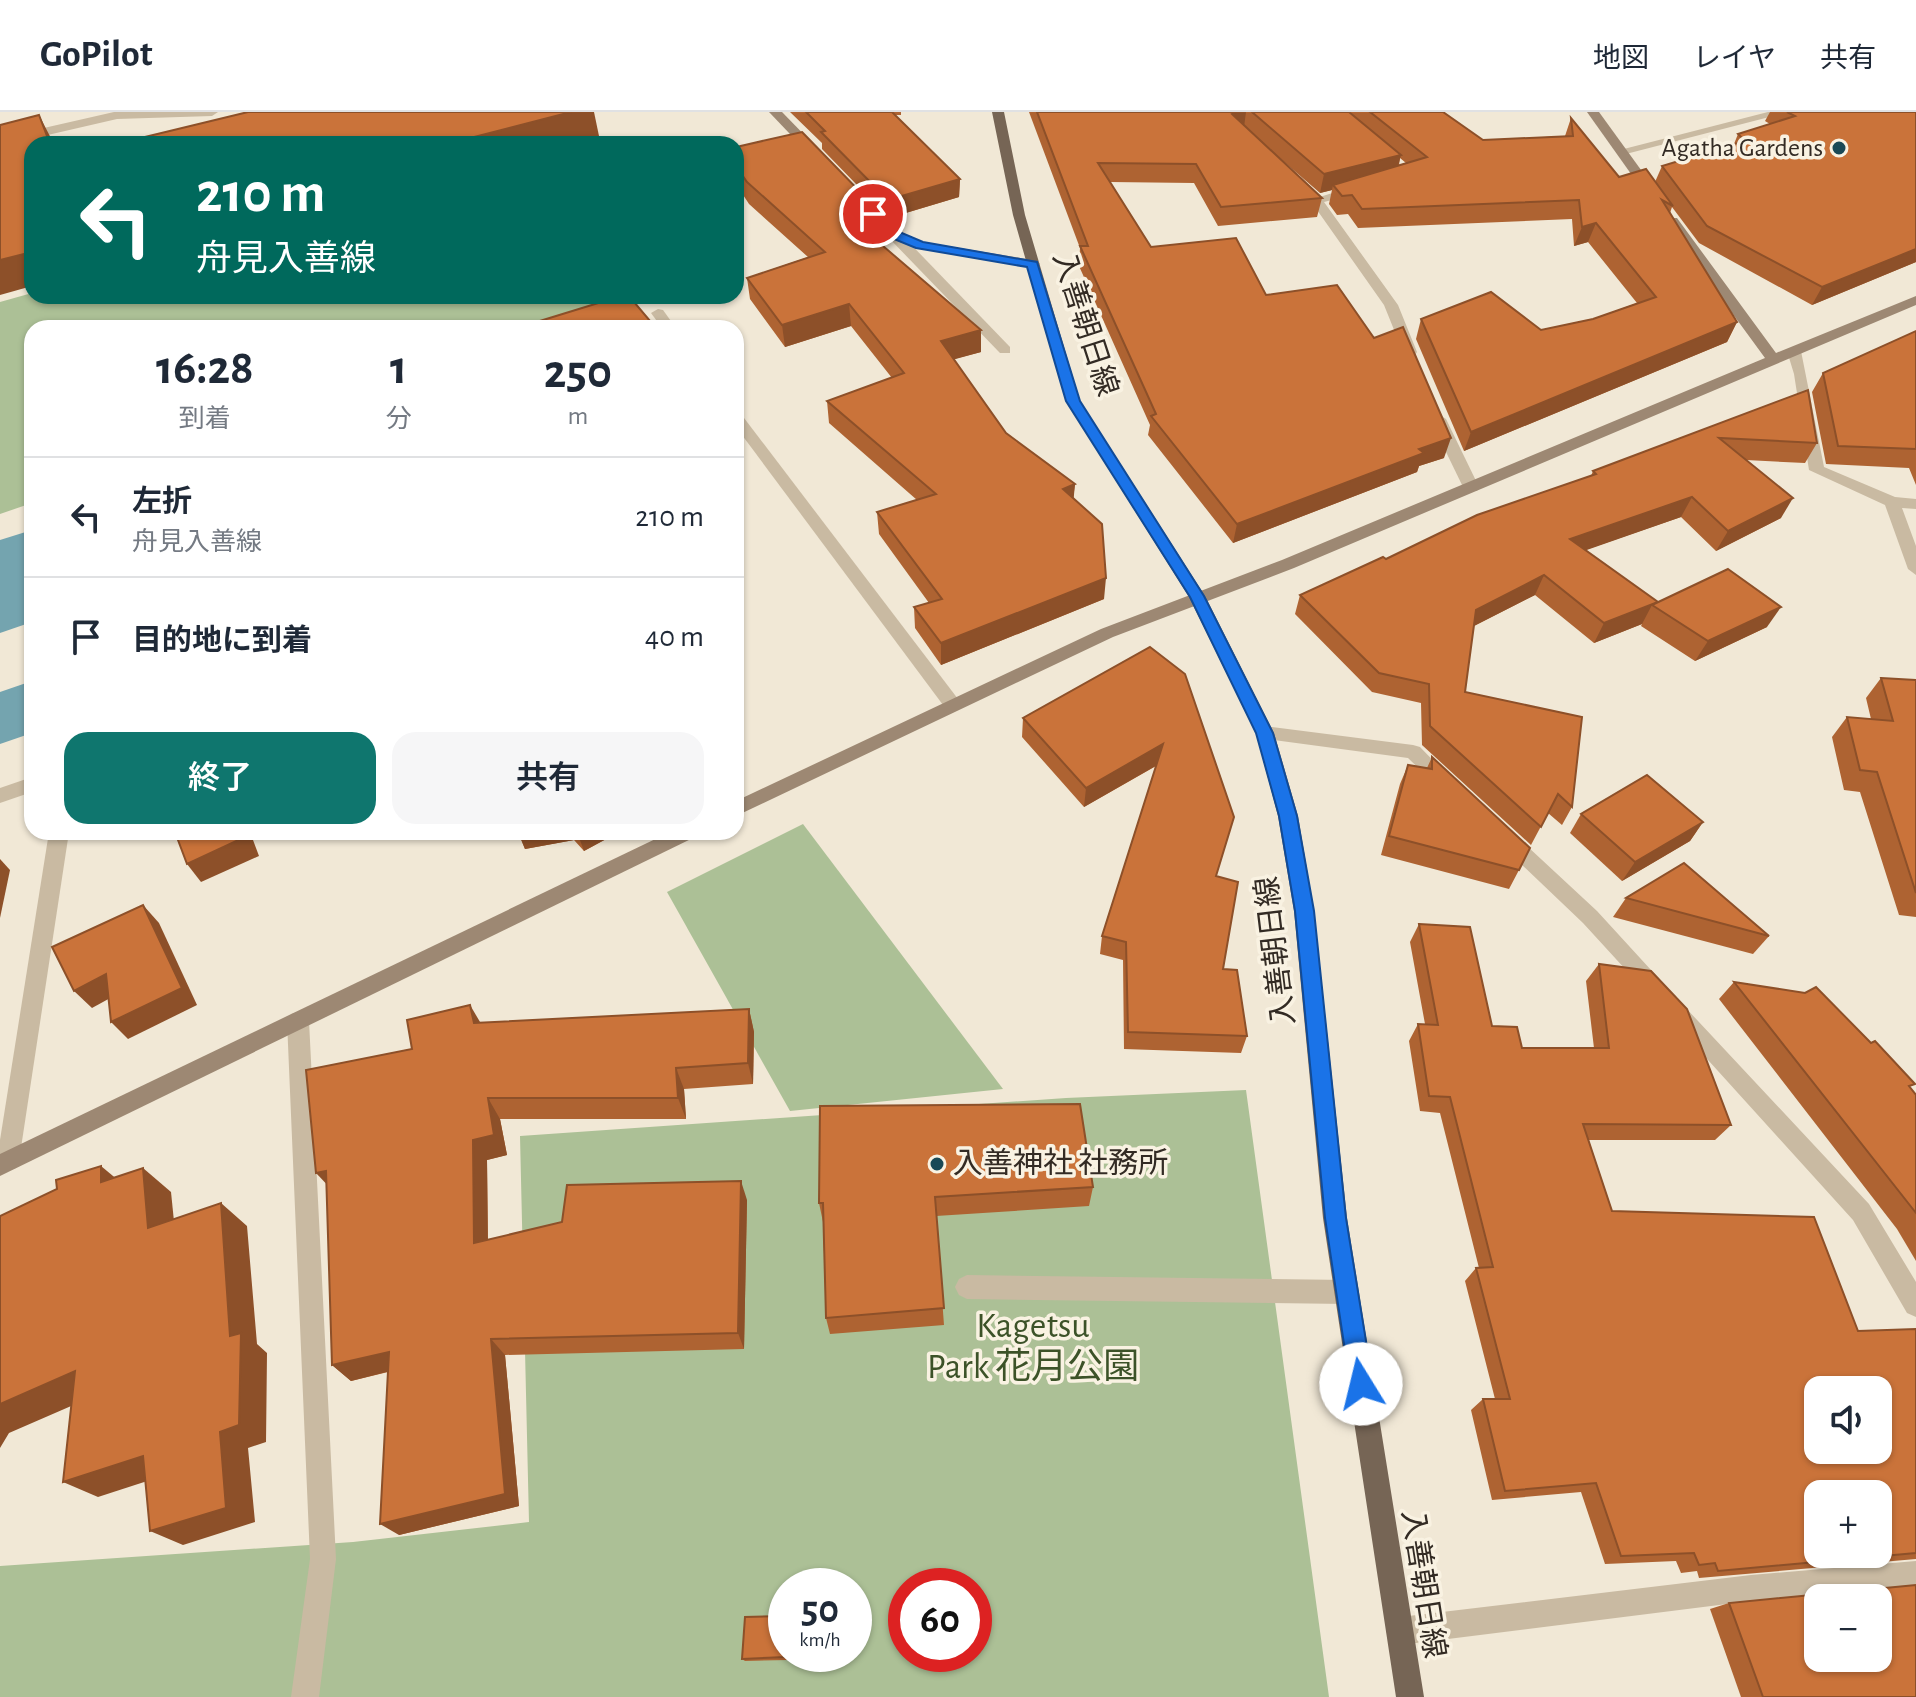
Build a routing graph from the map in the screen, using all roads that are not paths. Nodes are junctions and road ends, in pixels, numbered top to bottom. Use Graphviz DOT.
graph roads {
  1 [pos="212,112"];
  2 [pos="775,112"];
  3 [pos="998,112"];
  4 [pos="1593,112"];
  5 [pos="1783,112"];
  6 [pos="24,136"];
  7 [pos="26,136"];
  8 [pos="0,142"];
  9 [pos="1622,151"];
  10 [pos="829,167"];
  11 [pos="839,179"];
  12 [pos="1371,186"];
  13 [pos="1657,200"];
  14 [pos="1666,213"];
  15 [pos="893,234"];
  16 [pos="1033,264"];
  17 [pos="1916,300"];
  18 [pos="658,313"];
  19 [pos="663,320"];
  20 [pos="1005,350"];
  21 [pos="1794,351"];
  22 [pos="1414,360"];
  23 [pos="1774,360"];
  24 [pos="1431,401"];
  25 [pos="744,428"];
  26 [pos="1471,487"];
  27 [pos="1892,502"];
  28 [pos="1916,504"];
  29 [pos="1916,569"];
  30 [pos="1197,596"];
  31 [pos="952,704"];
  32 [pos="1265,733"];
  33 [pos="24,787"];
  34 [pos="1457,793"];
  35 [pos="0,796"];
  36 [pos="744,805"];
  37 [pos="1491,824"];
  38 [pos="58,840"];
  39 [pos="671,840"];
  40 [pos="298,1021"];
  41 [pos="4,1163"];
  42 [pos="967,1287"];
  43 [pos="1347,1292"];
  44 [pos="1916,1305"];
  45 [pos="1916,1574"];
  46 [pos="1400,1631"];
  47 [pos="305,1697"];
  48 [pos="1410,1697"];
  1 -- 7 [label="street"];
  2 -- 10 [label="street"];
  3 -- 16 [label="main road, 入善朝日線"];
  4 -- 9 [label="street"];
  5 -- 9 [label="street"];
  6 -- 8 [label="street"];
  9 -- 13 [label="street"];
  11 -- 15 [label="street"];
  12 -- 22 [label="street"];
  14 -- 23 [label="street"];
  15 -- 16 [label="street"];
  15 -- 20 [label="street"];
  16 -- 30 [label="main road, 入善朝日線"];
  17 -- 21 [label="street"];
  18 -- 19 [label="street"];
  21 -- 23 [label="street"];
  21 -- 27 [label="street"];
  23 -- 26 [label="street"];
  24 -- 26 [label="street"];
  25 -- 31 [label="street"];
  26 -- 30 [label="street"];
  27 -- 28 [label="street"];
  27 -- 29 [label="street"];
  30 -- 31 [label="street"];
  30 -- 32 [label="main road, 入善朝日線"];
  31 -- 36 [label="street"];
  32 -- 34 [label="street"];
  32 -- 43 [label="main road, 入善朝日線"];
  33 -- 35 [label="street"];
  37 -- 44 [label="street"];
  38 -- 41 [label="street"];
  39 -- 40 [label="street"];
  40 -- 41 [label="street"];
  40 -- 47 [label="street"];
  42 -- 43 [label="street"];
  43 -- 46 [label="main road, 入善朝日線"];
  45 -- 46 [label="street"];
  46 -- 48 [label="main road, 入善朝日線"];
}
